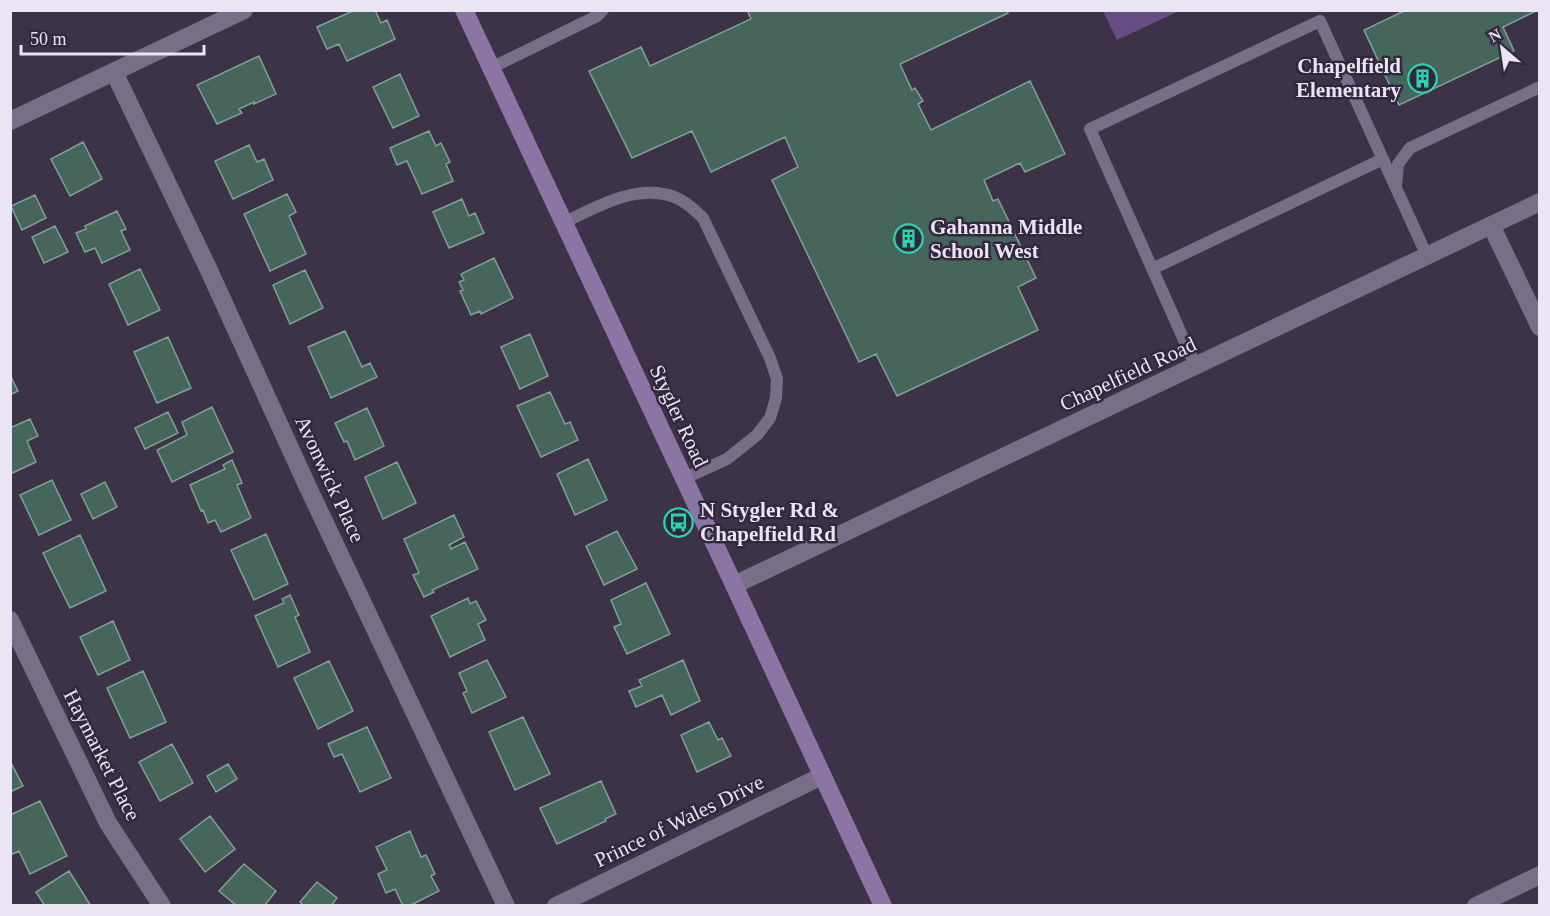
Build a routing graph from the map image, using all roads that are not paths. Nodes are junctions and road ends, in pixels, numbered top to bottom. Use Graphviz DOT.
graph roads {
  1 [pos="244,10"];
  2 [pos="464,10"];
  3 [pos="603,10"];
  4 [pos="490,68"];
  5 [pos="114,72"];
  6 [pos="1539,87"];
  7 [pos="10,121"];
  8 [pos="1383,159"];
  9 [pos="1396,187"];
  10 [pos="1539,202"];
  11 [pos="563,223"];
  12 [pos="1491,225"];
  13 [pos="1427,256"];
  14 [pos="1152,269"];
  15 [pos="1539,327"];
  16 [pos="1196,367"];
  17 [pos="683,479"];
  18 [pos="734,585"];
  19 [pos="10,620"];
  20 [pos="822,776"];
  21 [pos="1539,875"];
  22 [pos="162,906"];
  23 [pos="506,906"];
  24 [pos="556,906"];
  25 [pos="883,906"];
  26 [pos="1476,906"];
  1 -- 5 [label="street"];
  2 -- 4 [label="main road, Stygler Road"];
  3 -- 4 [label="lane"];
  4 -- 11 [label="main road, Stygler Road"];
  5 -- 7 [label="street"];
  5 -- 23 [label="street, Avonwick Place"];
  6 -- 9 [label="lane"];
  8 -- 9 [label="lane"];
  8 -- 14 [label="lane"];
  8 -- 14 [label="lane"];
  9 -- 13 [label="lane"];
  10 -- 12 [label="street, Chapelfield Road"];
  11 -- 17 [label="main road, Stygler Road"];
  11 -- 17 [label="lane"];
  12 -- 13 [label="street, Chapelfield Road"];
  12 -- 15 [label="street"];
  13 -- 16 [label="street, Chapelfield Road"];
  14 -- 16 [label="lane"];
  16 -- 18 [label="street, Chapelfield Road"];
  17 -- 18 [label="main road, Stygler Road"];
  18 -- 20 [label="main road, Stygler Road"];
  19 -- 22 [label="street, Haymarket Place"];
  20 -- 24 [label="street, Prince of Wales Drive"];
  20 -- 25 [label="main road, Stygler Road"];
  21 -- 26 [label="street"];
}
